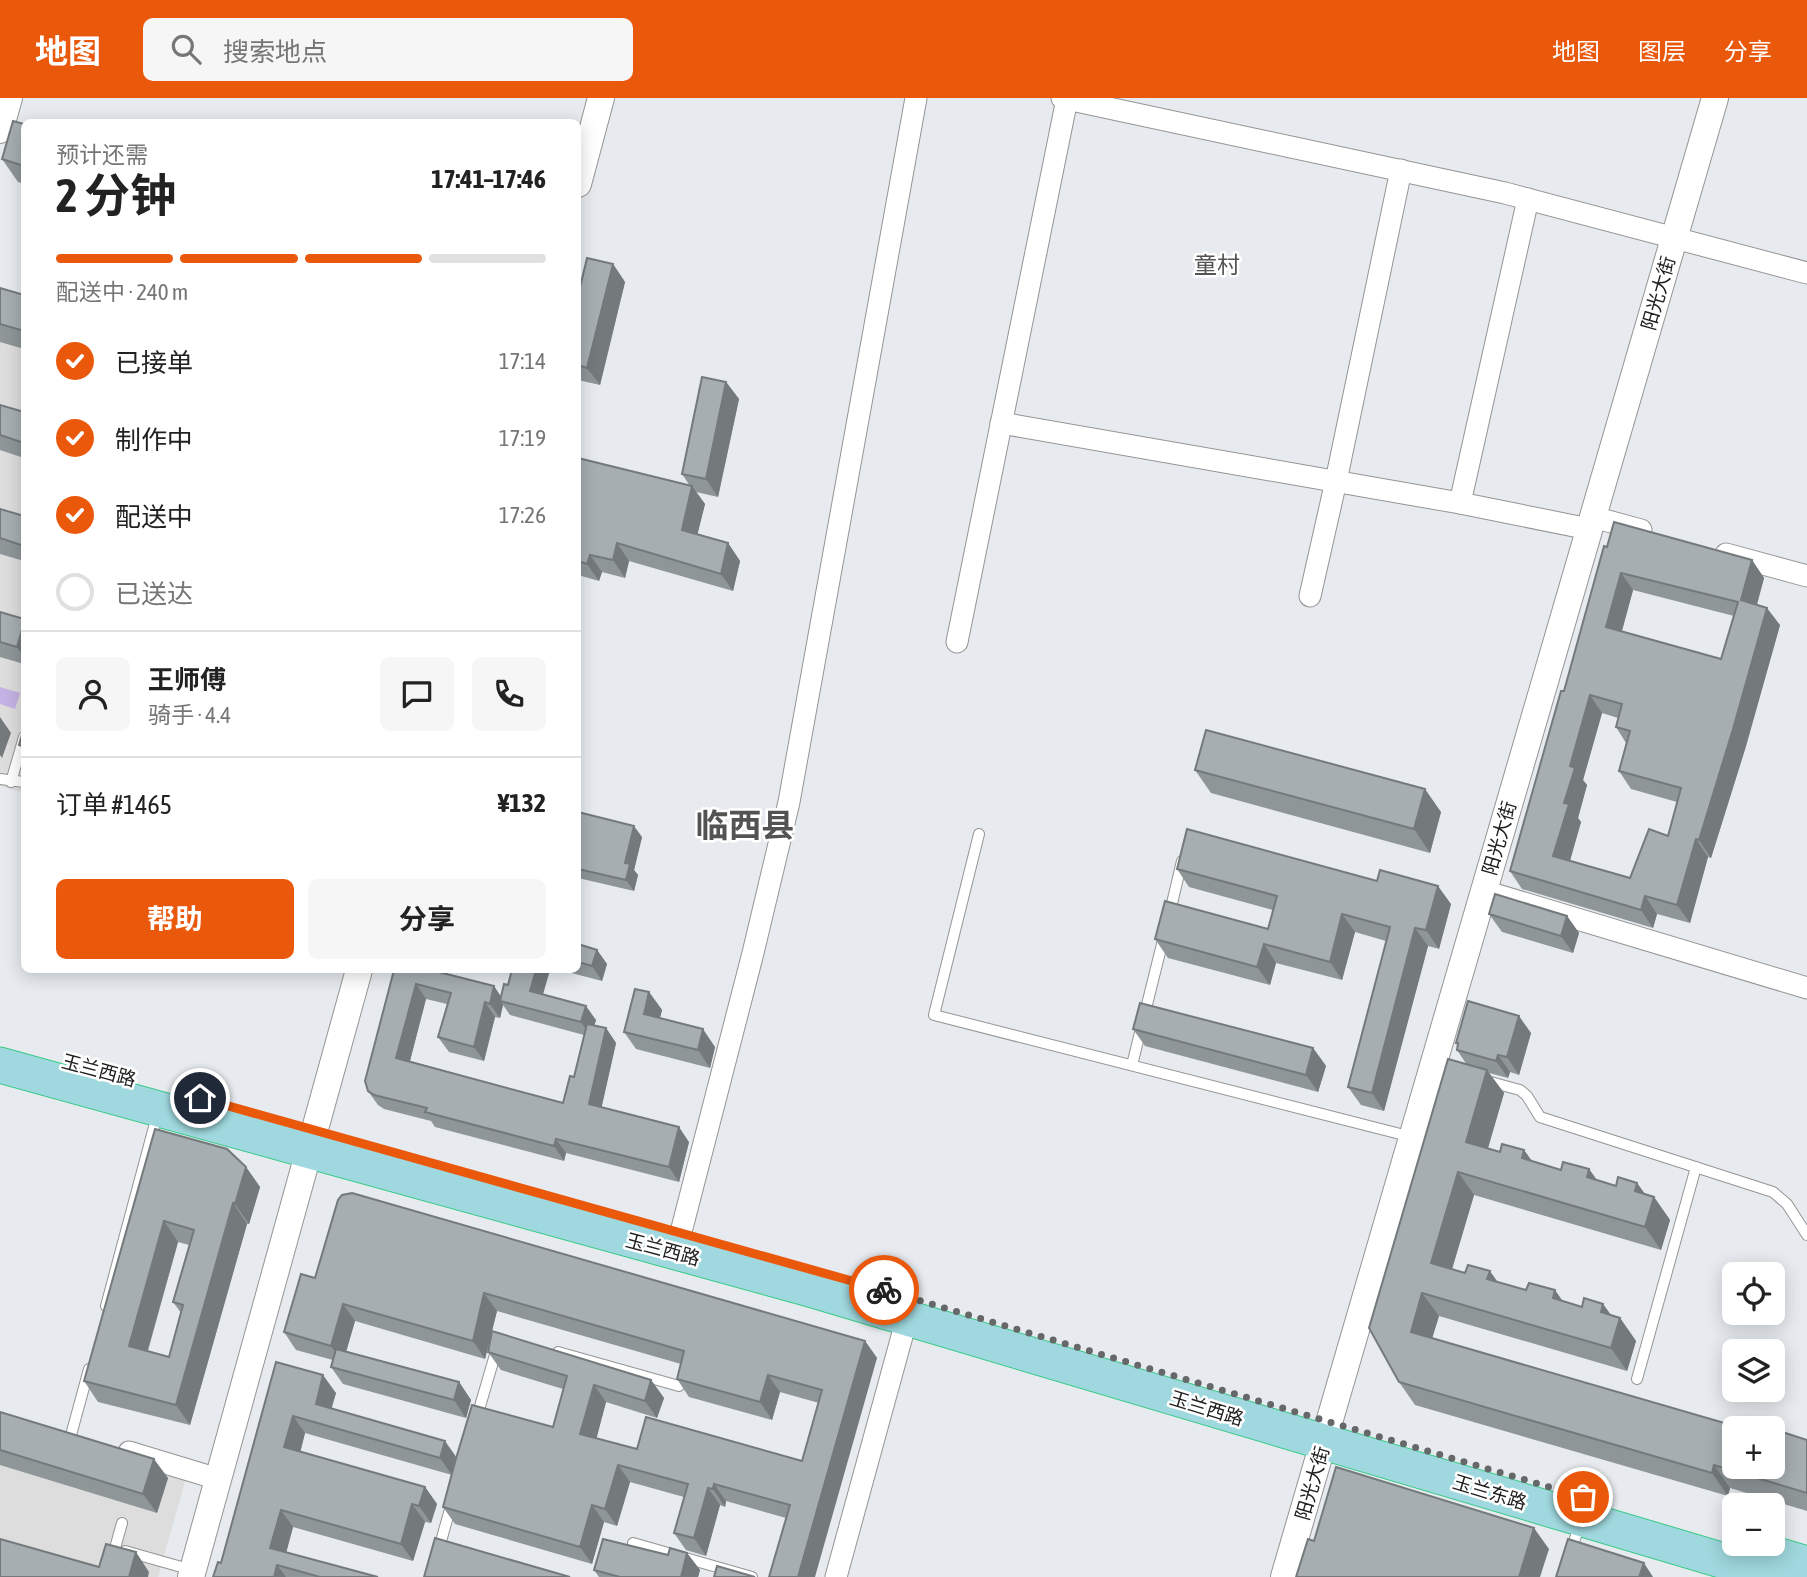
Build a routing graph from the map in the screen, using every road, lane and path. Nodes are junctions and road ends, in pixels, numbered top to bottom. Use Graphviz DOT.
graph roads {
  1 [pos="9,98"];
  2 [pos="601,98"];
  3 [pos="916,98"];
  4 [pos="1714,98"];
  5 [pos="1065,99"];
  6 [pos="0,130"];
  7 [pos="1401,170"];
  8 [pos="581,173"];
  9 [pos="1528,199"];
  10 [pos="1674,237"];
  11 [pos="1807,273"];
  12 [pos="1001,422"];
  13 [pos="1336,481"];
  14 [pos="1460,503"];
  15 [pos="1591,523"];
  16 [pos="1660,535"];
  17 [pos="1700,547"];
  18 [pos="1807,576"];
  19 [pos="1310,596"];
  20 [pos="957,642"];
  21 [pos="21,744"];
  22 [pos="6,781"];
  23 [pos="979,834"];
  24 [pos="1182,861"];
  25 [pos="1484,891"];
  26 [pos="358,973"];
  27 [pos="1807,988"];
  28 [pos="0,1043"];
  29 [pos="0,1065"];
  30 [pos="1132,1065"];
  31 [pos="1471,1076"];
  32 [pos="158,1109"];
  33 [pos="1412,1137"];
  34 [pos="312,1140"];
  35 [pos="1696,1167"];
  36 [pos="681,1232"];
  37 [pos="1807,1235"];
  38 [pos="102,1318"];
  39 [pos="907,1318"];
  40 [pos="500,1336"];
  41 [pos="551,1350"];
  42 [pos="92,1357"];
  43 [pos="1637,1380"];
  44 [pos="679,1386"];
  45 [pos="47,1428"];
  46 [pos="473,1430"];
  47 [pos="1326,1432"];
  48 [pos="78,1437"];
  49 [pos="111,1447"];
  50 [pos="218,1479"];
  51 [pos="454,1497"];
  52 [pos="1581,1519"];
  53 [pos="122,1523"];
  54 [pos="1722,1539"];
  55 [pos="633,1543"];
  56 [pos="115,1548"];
  57 [pos="1782,1556"];
  58 [pos="1807,1563"];
  59 [pos="192,1574"];
  60 [pos="107,1577"];
  61 [pos="431,1577"];
  62 [pos="752,1577"];
  63 [pos="836,1577"];
  64 [pos="1284,1577"];
  65 [pos="1562,1577"];
  66 [pos="1778,1577"];
  1 -- 6 [label="street"];
  2 -- 8 [label="street"];
  3 -- 36 [label="street"];
  4 -- 10 [label="street, 阳光大街"];
  5 -- 7 [label="street"];
  5 -- 12 [label="street"];
  7 -- 9 [label="street"];
  7 -- 13 [label="street"];
  9 -- 10 [label="street"];
  9 -- 14 [label="street"];
  10 -- 11 [label="street"];
  10 -- 15 [label="street, 阳光大街"];
  12 -- 13 [label="street"];
  12 -- 20 [label="street"];
  13 -- 14 [label="street"];
  13 -- 19 [label="street"];
  14 -- 15 [label="street"];
  15 -- 16 [label="street"];
  15 -- 25 [label="street, 阳光大街"];
  17 -- 18 [label="street"];
  21 -- 22 [label="lane"];
  23 -- 30 [label="lane"];
  24 -- 30 [label="lane"];
  25 -- 27 [label="street"];
  25 -- 33 [label="street, 阳光大街"];
  26 -- 34 [label="street"];
  28 -- 34 [label="highway, 玉兰西路"];
  29 -- 32 [label="highway, 玉兰西路"];
  30 -- 33 [label="lane"];
  31 -- 35 [label="lane"];
  32 -- 34 [label="highway, 玉兰西路"];
  32 -- 38 [label="lane"];
  33 -- 47 [label="street, 阳光大街"];
  34 -- 36 [label="highway, 玉兰西路"];
  34 -- 39 [label="highway, 玉兰西路"];
  34 -- 50 [label="street"];
  35 -- 37 [label="lane"];
  35 -- 43 [label="lane"];
  36 -- 47 [label="highway, 玉兰西路"];
  39 -- 47 [label="highway, 玉兰西路"];
  39 -- 63 [label="street"];
  40 -- 46 [label="lane"];
  41 -- 44 [label="lane"];
  42 -- 48 [label="lane"];
  45 -- 48 [label="street"];
  47 -- 52 [label="highway, 玉兰东路"];
  47 -- 54 [label="highway, 玉兰东路"];
  47 -- 64 [label="street, 阳光大街"];
  49 -- 50 [label="street"];
  50 -- 59 [label="street"];
  51 -- 61 [label="lane"];
  52 -- 65 [label="lane"];
  52 -- 66 [label="highway, 玉兰东路"];
  53 -- 56 [label="lane"];
  55 -- 62 [label="lane"];
  56 -- 59 [label="lane"];
  56 -- 60 [label="lane"];
  57 -- 58 [label="highway"];
}
